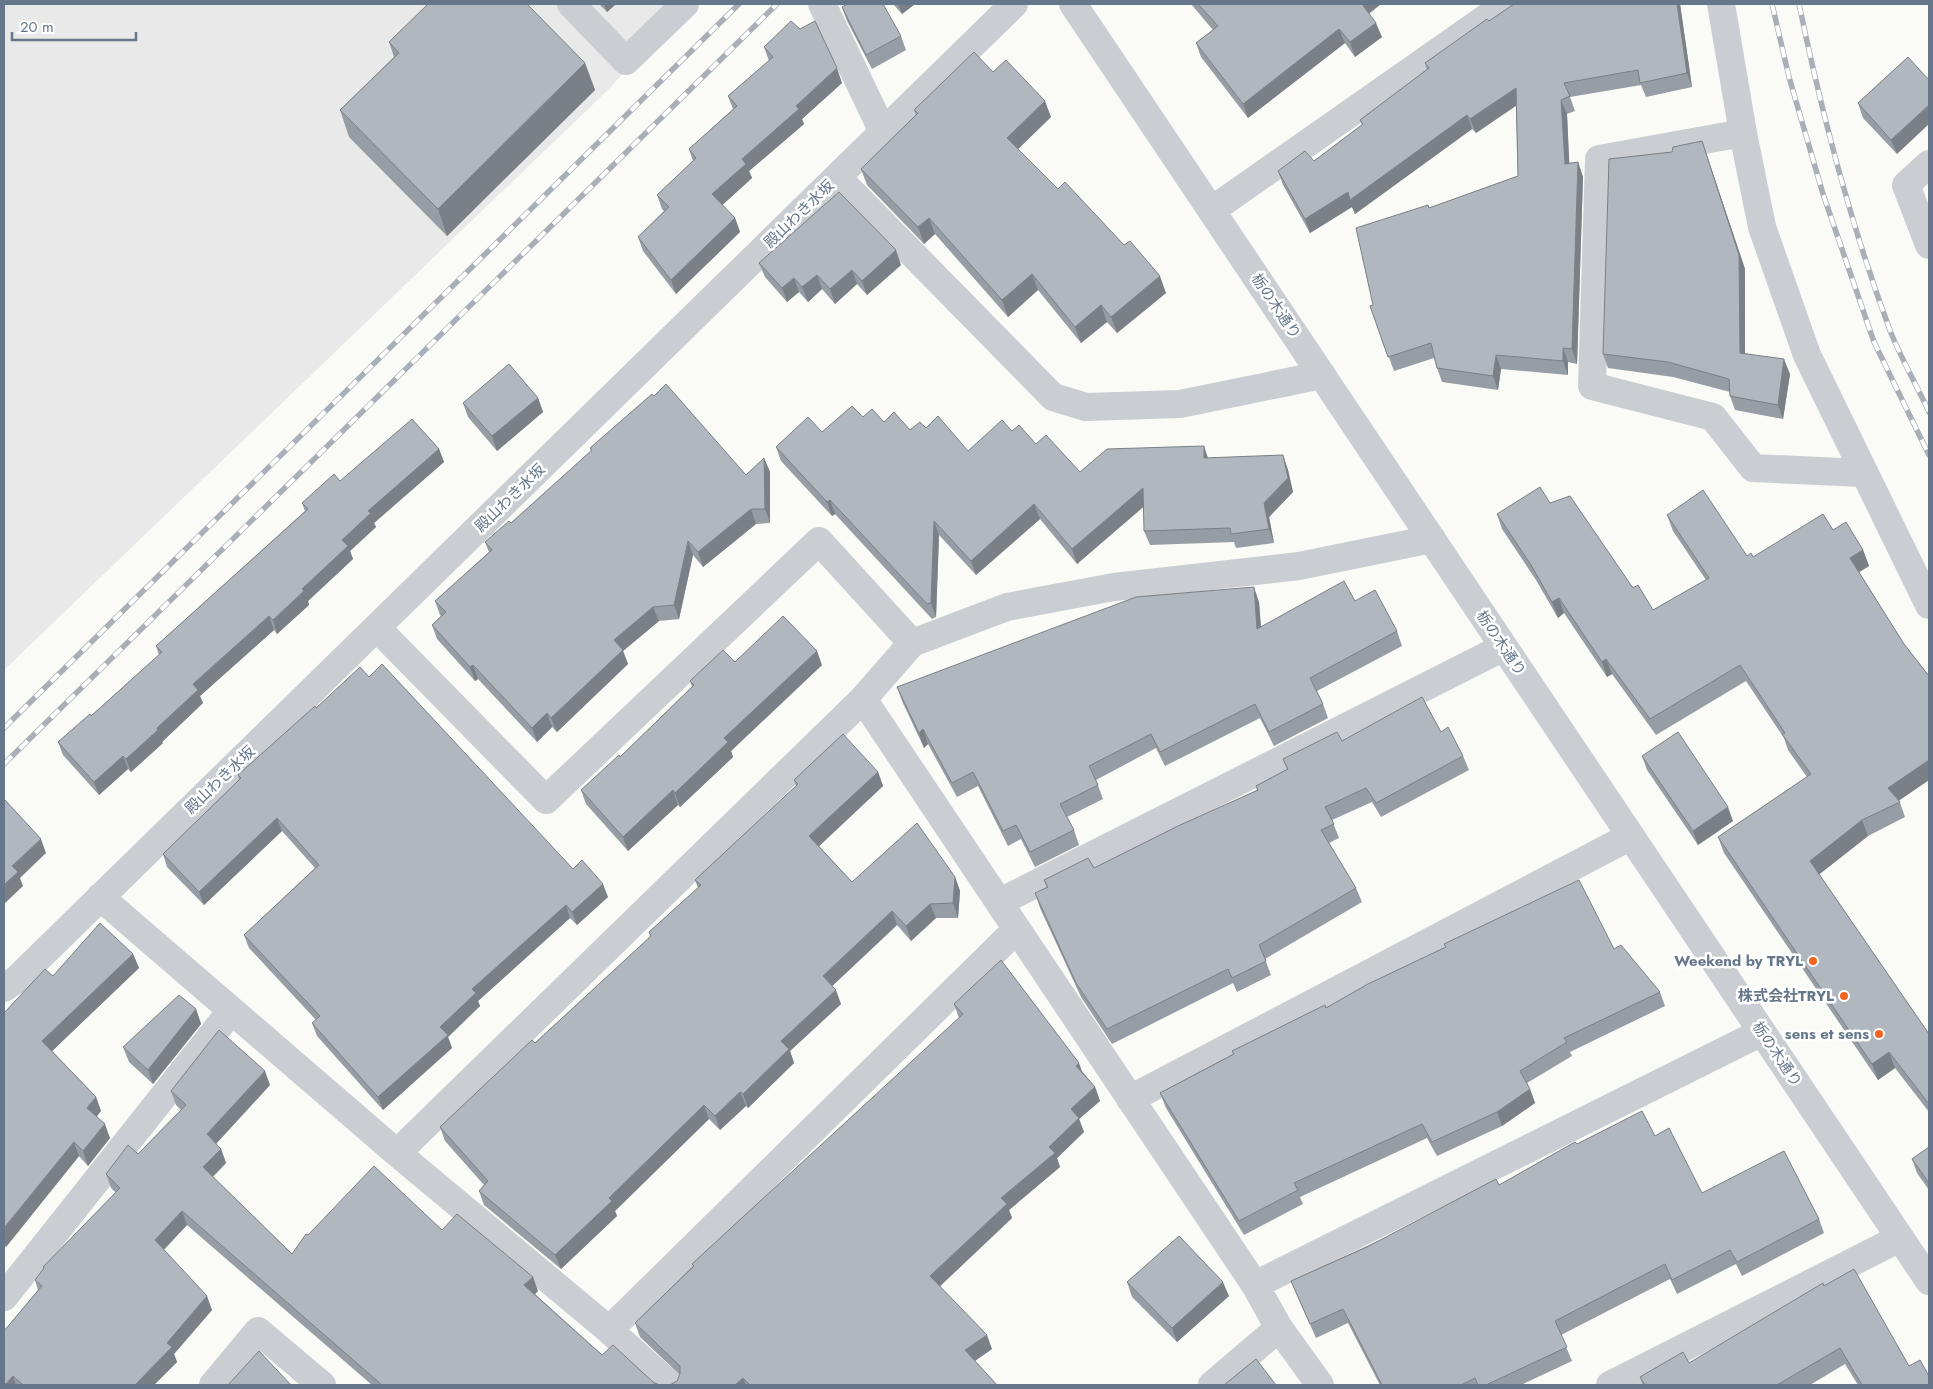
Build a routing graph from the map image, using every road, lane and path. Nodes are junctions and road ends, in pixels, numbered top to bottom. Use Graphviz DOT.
graph roads {
  1 [pos="571,4"];
  2 [pos="686,4"];
  3 [pos="1014,4"];
  4 [pos="1073,4"];
  5 [pos="1506,4"];
  6 [pos="1721,4"];
  7 [pos="824,10"];
  8 [pos="883,132"];
  9 [pos="1743,133"];
  10 [pos="1929,164"];
  11 [pos="837,177"];
  12 [pos="1212,210"];
  13 [pos="1929,245"];
  14 [pos="1322,375"];
  15 [pos="1863,473"];
  16 [pos="1432,539"];
  17 [pos="1929,605"];
  18 [pos="377,628"];
  19 [pos="912,643"];
  20 [pos="1504,647"];
  21 [pos="863,699"];
  22 [pos="1631,836"];
  23 [pos="100,898"];
  24 [pos="1000,902"];
  25 [pos="1016,930"];
  26 [pos="4,988"];
  27 [pos="230,1011"];
  28 [pos="1762,1032"];
  29 [pos="1130,1100"];
  30 [pos="397,1153"];
  31 [pos="1900,1238"];
  32 [pos="1929,1281"];
  33 [pos="1255,1285"];
  34 [pos="4,1297"];
  35 [pos="1280,1328"];
  36 [pos="609,1330"];
  37 [pos="213,1385"];
  38 [pos="322,1385"];
  39 [pos="670,1385"];
  40 [pos="1212,1385"];
  41 [pos="1320,1385"];
  42 [pos="1610,1385"];
  1 -- 2 [label="street"];
  3 -- 8 [label="street, 殿山わき水坂"];
  4 -- 12 [label="street, 栃の木通り"];
  5 -- 12 [label="street"];
  6 -- 9 [label="street"];
  7 -- 8 [label="street"];
  8 -- 11 [label="street, 殿山わき水坂"];
  9 -- 15 [label="street"];
  9 -- 15 [label="street"];
  10 -- 13 [label="street"];
  11 -- 14 [label="street"];
  11 -- 18 [label="street, 殿山わき水坂"];
  12 -- 14 [label="street, 栃の木通り"];
  14 -- 16 [label="street, 栃の木通り"];
  15 -- 17 [label="street"];
  16 -- 19 [label="street"];
  16 -- 20 [label="street, 栃の木通り"];
  18 -- 19 [label="street"];
  18 -- 23 [label="street, 殿山わき水坂"];
  19 -- 21 [label="street"];
  20 -- 22 [label="street, 栃の木通り"];
  20 -- 24 [label="street"];
  21 -- 24 [label="street"];
  21 -- 30 [label="street"];
  22 -- 28 [label="street, 栃の木通り"];
  22 -- 29 [label="street"];
  23 -- 26 [label="street, 殿山わき水坂"];
  23 -- 27 [label="street"];
  24 -- 25 [label="street"];
  25 -- 29 [label="street"];
  25 -- 36 [label="street"];
  27 -- 30 [label="street"];
  27 -- 34 [label="street"];
  28 -- 31 [label="street, 栃の木通り"];
  28 -- 33 [label="street"];
  29 -- 33 [label="street"];
  30 -- 36 [label="street"];
  31 -- 32 [label="street, 栃の木通り"];
  31 -- 42 [label="street"];
  33 -- 35 [label="street"];
  35 -- 40 [label="street"];
  35 -- 41 [label="street"];
  36 -- 39 [label="street"];
  37 -- 38 [label="street"];
}
